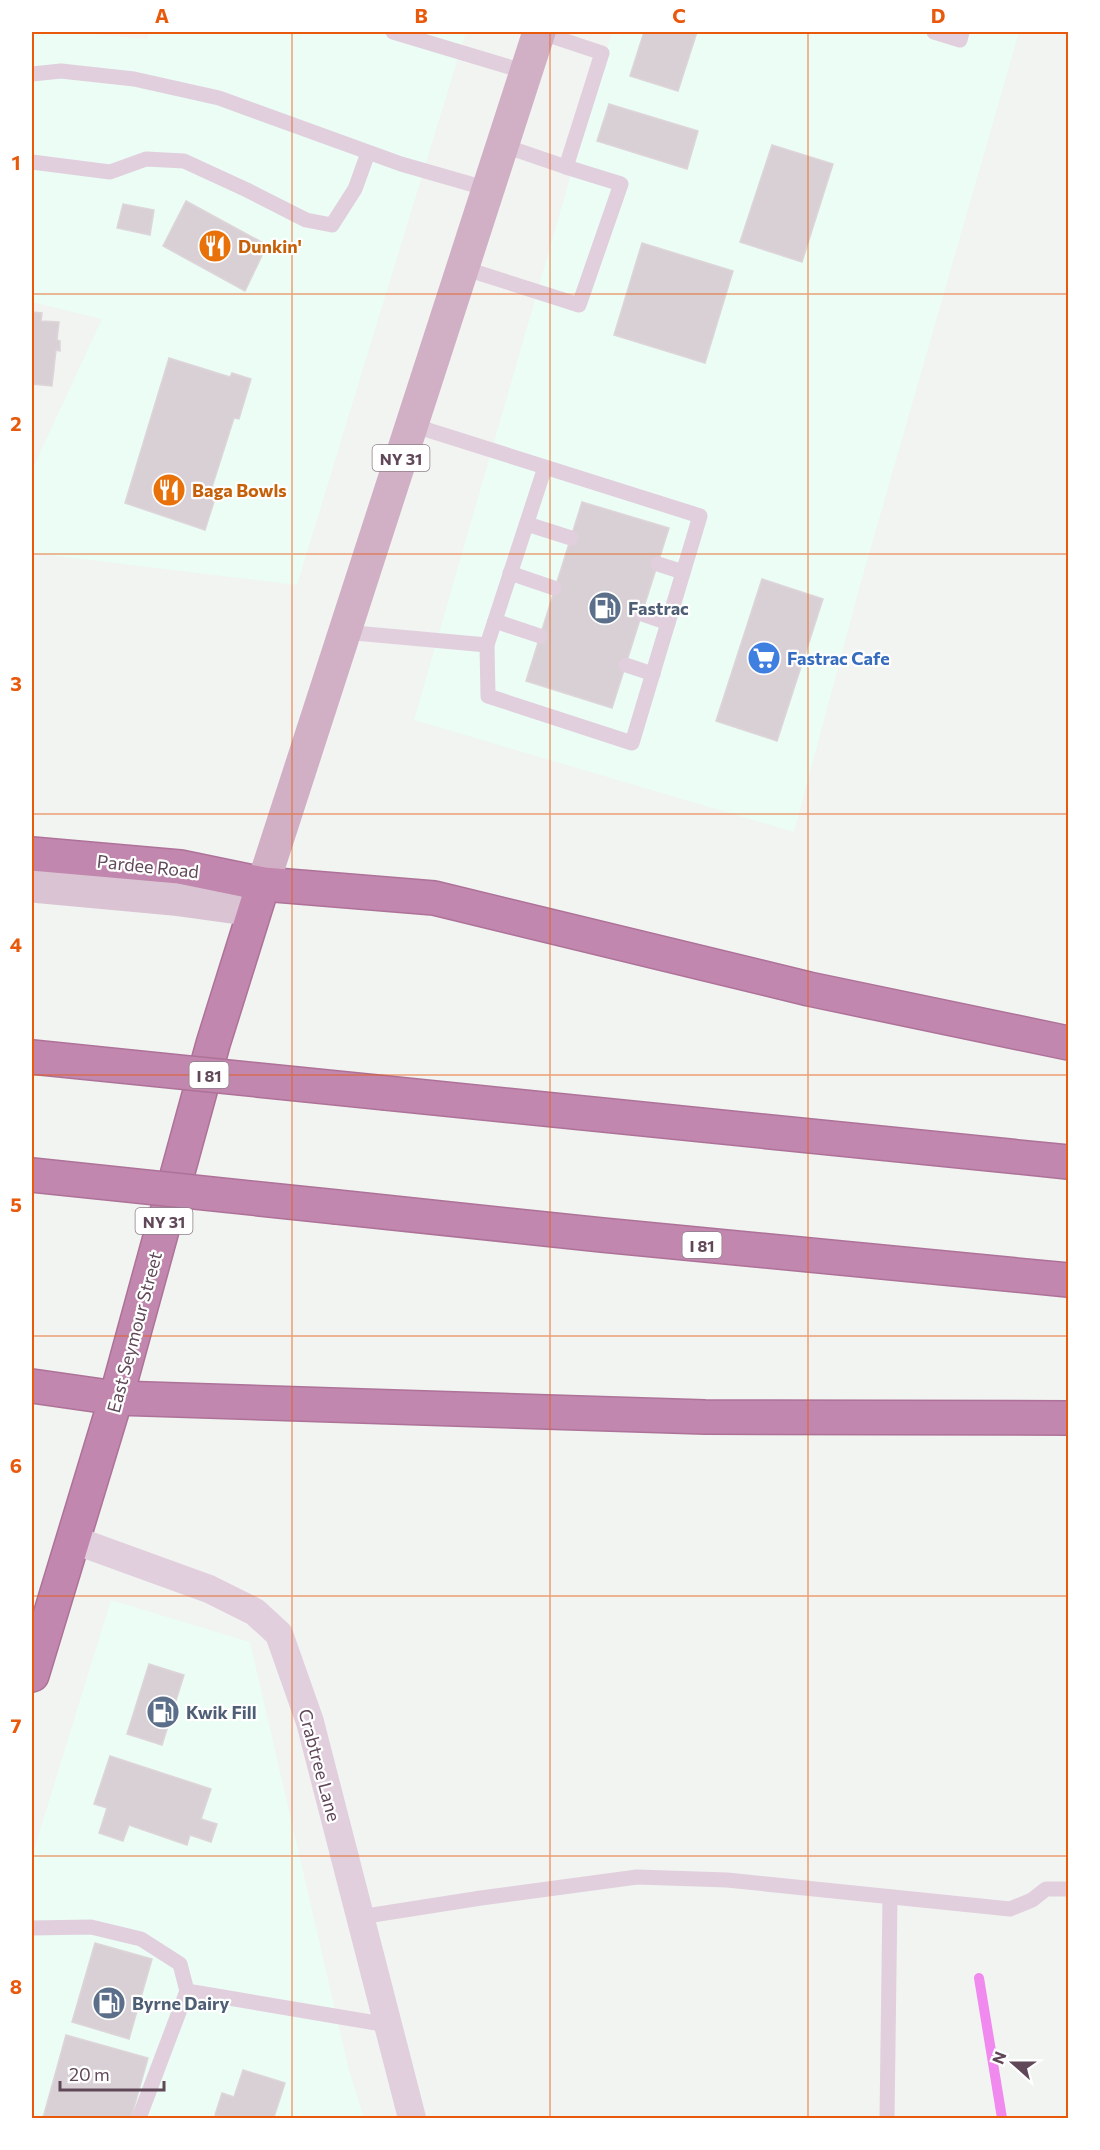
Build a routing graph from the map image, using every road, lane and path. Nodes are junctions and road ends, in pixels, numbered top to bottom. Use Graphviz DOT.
graph roads {
  1 [pos="393,32"];
  2 [pos="539,32"];
  3 [pos="934,32"];
  4 [pos="962,32"];
  5 [pos="526,72"];
  6 [pos="32,74"];
  7 [pos="502,145"];
  8 [pos="368,153"];
  9 [pos="32,162"];
  10 [pos="566,166"];
  11 [pos="488,189"];
  12 [pos="463,268"];
  13 [pos="412,425"];
  14 [pos="545,466"];
  15 [pos="526,524"];
  16 [pos="571,538"];
  17 [pos="658,564"];
  18 [pos="683,572"];
  19 [pos="510,573"];
  20 [pos="554,588"];
  21 [pos="642,614"];
  22 [pos="495,621"];
  23 [pos="668,623"];
  24 [pos="344,632"];
  25 [pos="540,636"];
  26 [pos="487,645"];
  27 [pos="626,665"];
  28 [pos="653,674"];
  29 [pos="32,854"];
  30 [pos="32,886"];
  31 [pos="258,897"];
  32 [pos="1068,1042"];
  33 [pos="32,1057"];
  34 [pos="1068,1162"];
  35 [pos="32,1175"];
  36 [pos="1068,1280"];
  37 [pos="32,1386"];
  38 [pos="116,1398"];
  39 [pos="1068,1418"];
  40 [pos="74,1540"];
  41 [pos="32,1676"];
  42 [pos="1068,1889"];
  43 [pos="890,1897"];
  44 [pos="360,1917"];
  45 [pos="32,1928"];
  46 [pos="187,1991"];
  47 [pos="388,2025"];
  48 [pos="139,2118"];
  49 [pos="412,2118"];
  50 [pos="887,2118"];
  1 -- 5 [label="lane"];
  2 -- 5 [label="main road, NY 31"];
  2 -- 10 [label="lane"];
  3 -- 4 [label="lane"];
  5 -- 7 [label="main road, NY 31"];
  6 -- 8 [label="lane"];
  7 -- 10 [label="lane"];
  7 -- 11 [label="main road, NY 31"];
  8 -- 9 [label="lane"];
  8 -- 11 [label="lane"];
  10 -- 12 [label="lane"];
  11 -- 12 [label="main road, NY 31"];
  12 -- 13 [label="main road, NY 31"];
  13 -- 14 [label="lane"];
  13 -- 24 [label="main road, NY 31"];
  14 -- 15 [label="lane"];
  14 -- 18 [label="lane"];
  15 -- 16 [label="lane"];
  15 -- 19 [label="lane"];
  17 -- 18 [label="lane"];
  18 -- 23 [label="lane"];
  19 -- 20 [label="lane"];
  19 -- 22 [label="lane"];
  21 -- 23 [label="lane"];
  22 -- 25 [label="lane"];
  22 -- 26 [label="lane"];
  23 -- 28 [label="lane"];
  24 -- 26 [label="lane"];
  24 -- 31 [label="main road, NY 31"];
  26 -- 28 [label="lane"];
  27 -- 28 [label="lane"];
  29 -- 31 [label="highway, Pardee Road"];
  30 -- 31 [label="street, Pardee Road"];
  31 -- 32 [label="highway"];
  31 -- 38 [label="highway, East Seymour Street / NY 31"];
  33 -- 34 [label="highway, I 81, bridge"];
  35 -- 36 [label="highway, I 81, bridge"];
  37 -- 38 [label="highway"];
  38 -- 39 [label="highway"];
  38 -- 40 [label="highway, East Seymour Street / NY 31"];
  40 -- 41 [label="highway, East Seymour Street / NY 31"];
  40 -- 44 [label="street, Crabtree Lane"];
  42 -- 43 [label="lane"];
  43 -- 44 [label="lane"];
  43 -- 50 [label="lane"];
  44 -- 47 [label="street, Crabtree Lane"];
  45 -- 46 [label="lane"];
  46 -- 47 [label="lane"];
  46 -- 48 [label="lane"];
  47 -- 49 [label="street, Crabtree Lane"];
}
